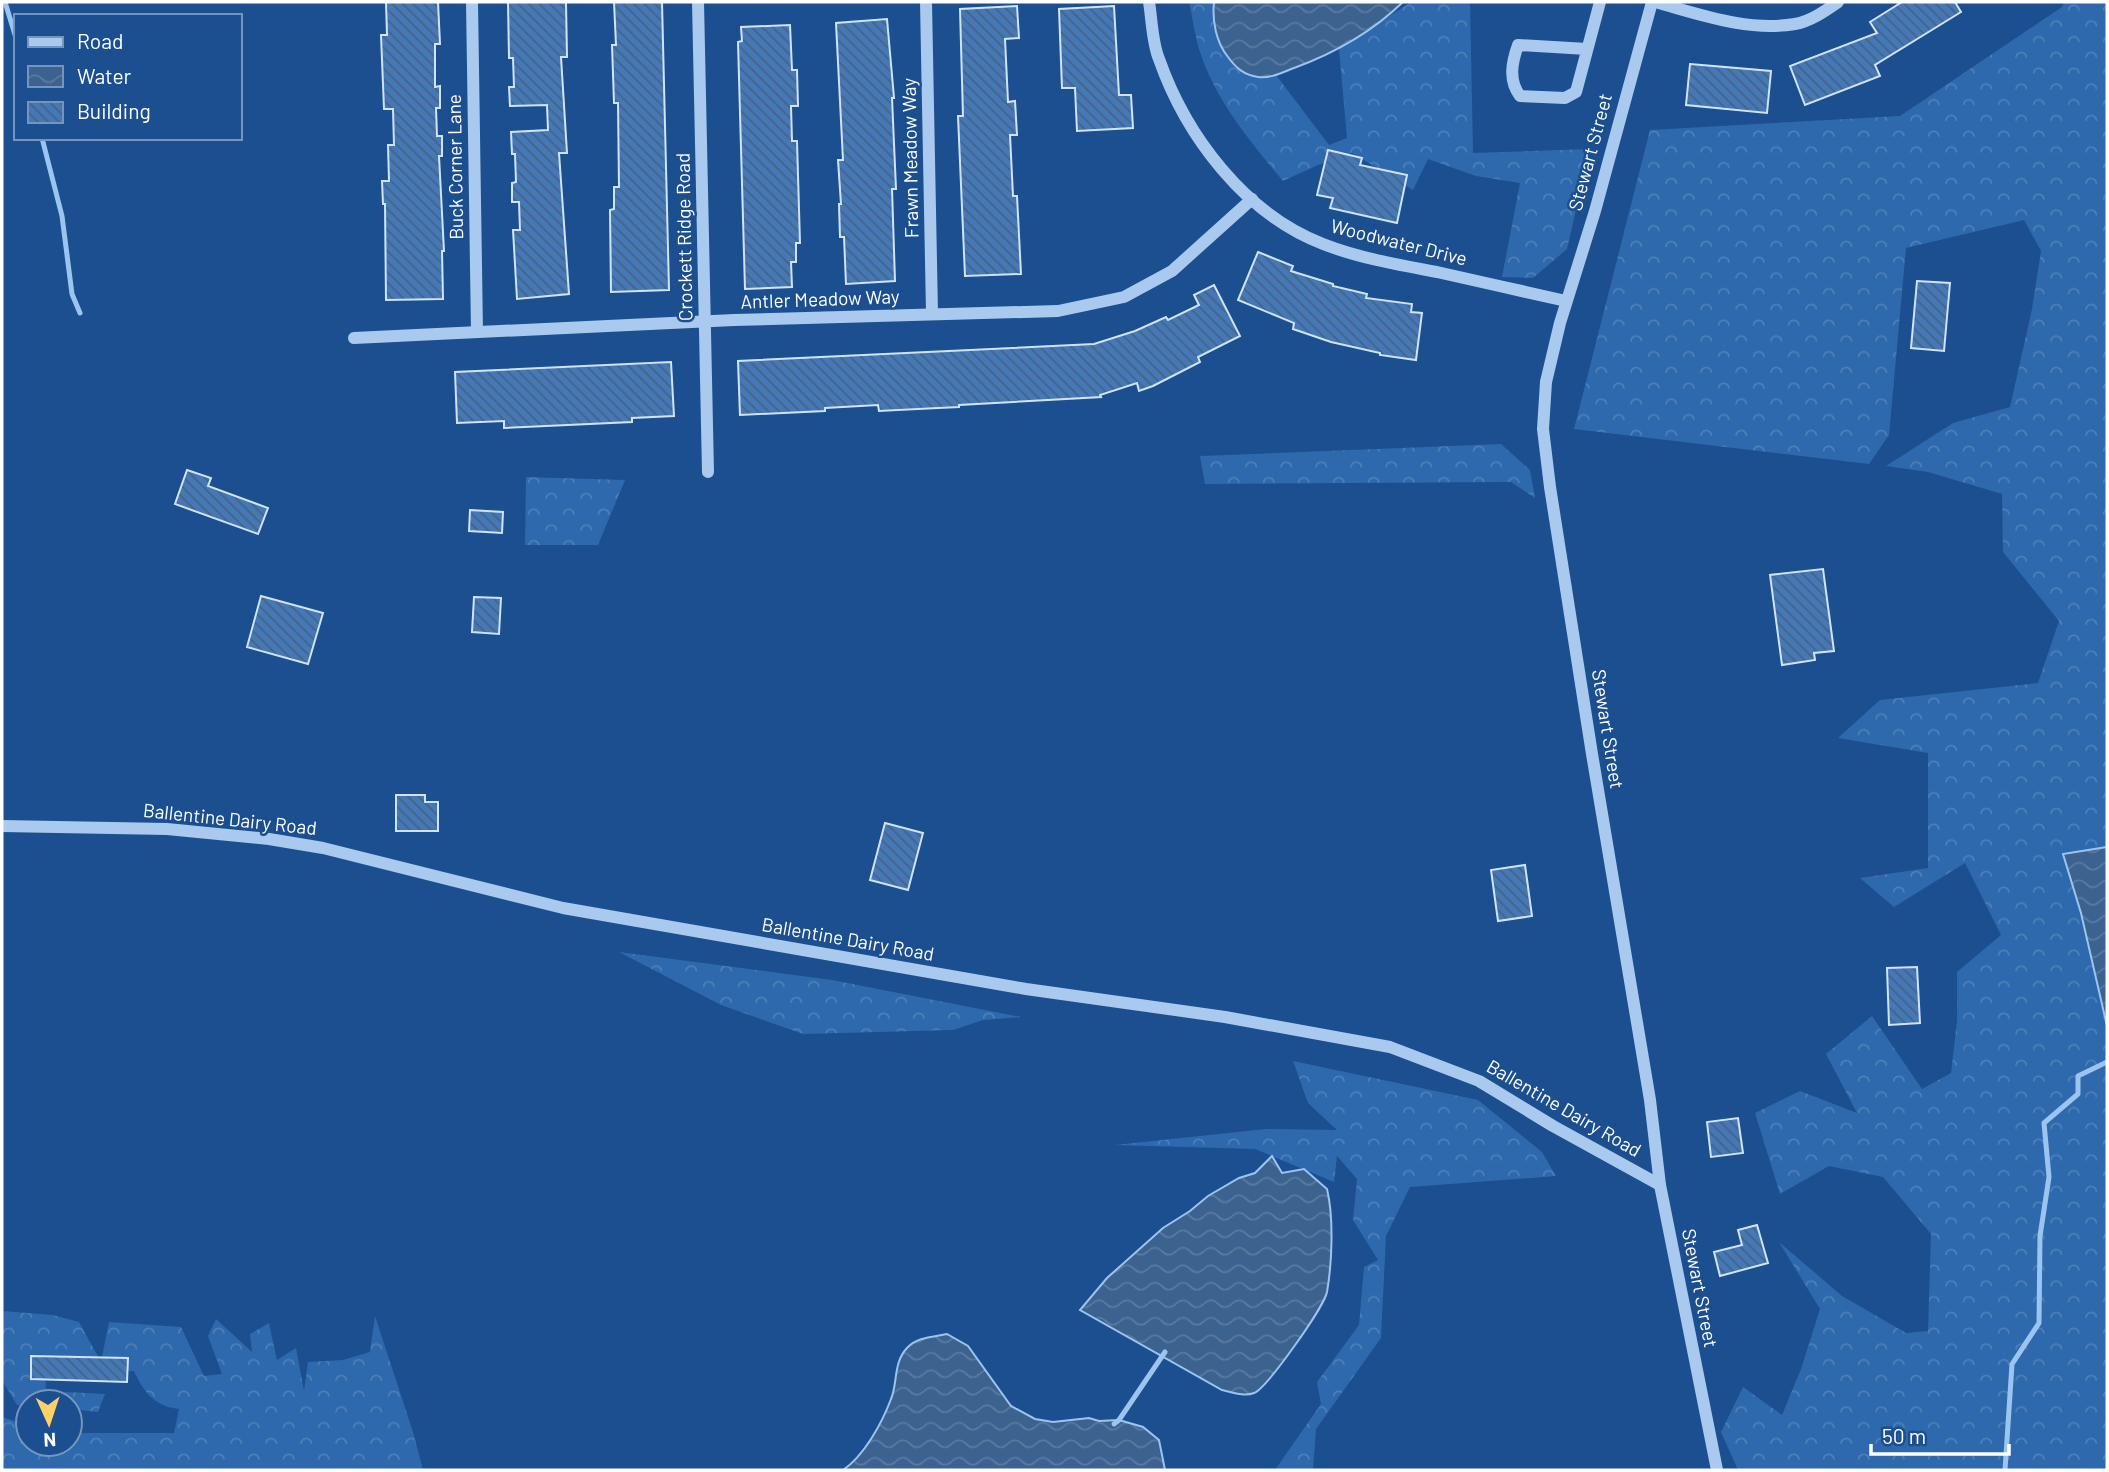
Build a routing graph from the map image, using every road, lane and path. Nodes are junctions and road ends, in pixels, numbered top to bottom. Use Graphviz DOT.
graph roads {
  1 [pos="472,2"];
  2 [pos="698,2"];
  3 [pos="926,2"];
  4 [pos="1149,2"];
  5 [pos="1600,2"];
  6 [pos="1653,2"];
  7 [pos="1838,2"];
  8 [pos="1587,49"];
  9 [pos="1252,199"];
  10 [pos="1566,301"];
  11 [pos="932,313"];
  12 [pos="705,322"];
  13 [pos="477,332"];
  14 [pos="354,338"];
  15 [pos="708,472"];
  16 [pos="2,826"];
  17 [pos="1660,1185"];
  18 [pos="1717,1470"];
  1 -- 13 [label="street, Buck Corner Lane"];
  2 -- 12 [label="street, Crockett Ridge Road"];
  3 -- 11 [label="street, Frawn Meadow Way"];
  4 -- 9 [label="street, Woodwater Drive"];
  5 -- 8 [label="street"];
  6 -- 7 [label="street"];
  6 -- 10 [label="street, Stewart Street"];
  8 -- 8 [label="street"];
  9 -- 10 [label="street, Woodwater Drive"];
  9 -- 11 [label="street, Antler Meadow Way"];
  10 -- 17 [label="street, Stewart Street"];
  11 -- 12 [label="street, Antler Meadow Way"];
  12 -- 13 [label="street, Antler Meadow Way"];
  12 -- 15 [label="street, Crockett Ridge Road"];
  13 -- 14 [label="street, Antler Meadow Way"];
  16 -- 17 [label="street, Ballentine Dairy Road"];
  17 -- 18 [label="street, Stewart Street"];
}
